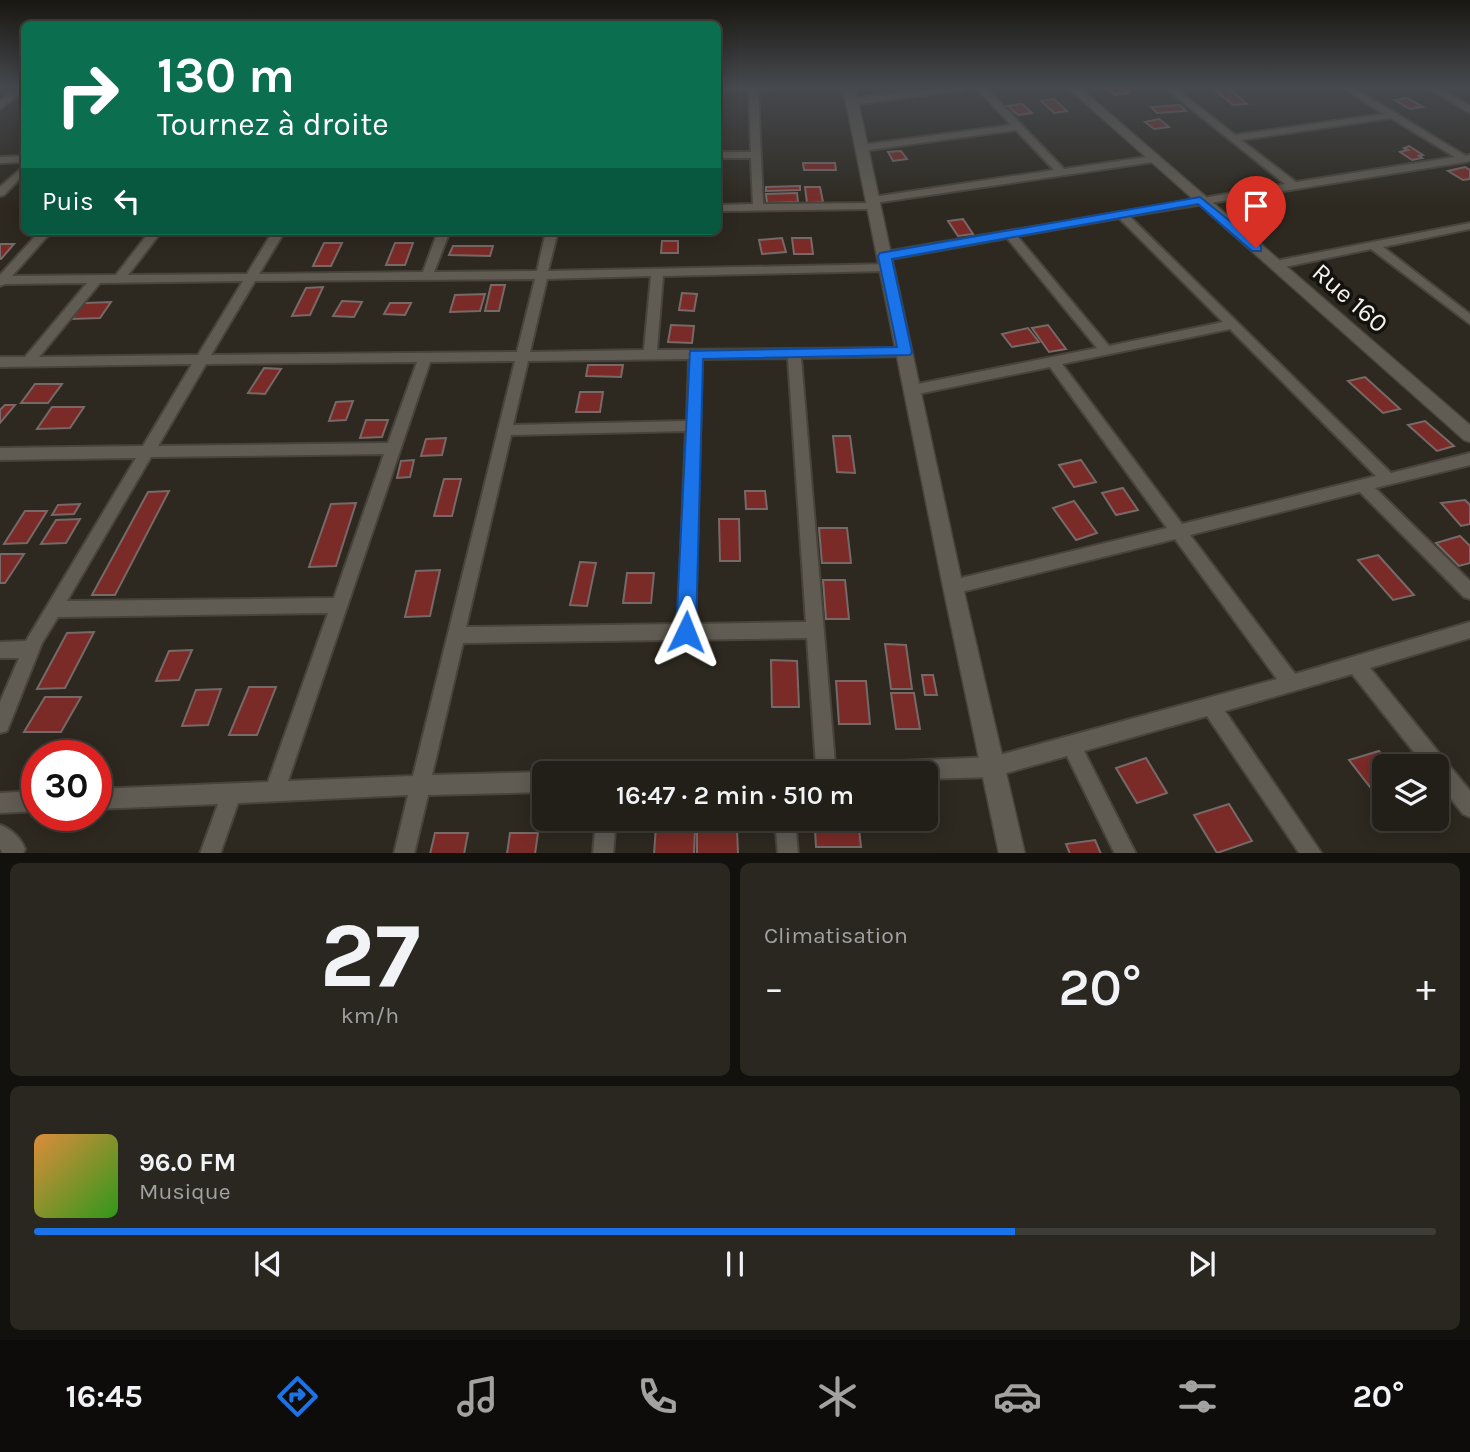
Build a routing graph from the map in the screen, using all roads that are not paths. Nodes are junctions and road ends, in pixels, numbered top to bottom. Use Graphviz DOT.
graph roads {
  1 [pos="755,127"];
  2 [pos="857,127"];
  3 [pos="1018,127"];
  4 [pos="1117,127"];
  5 [pos="1219,127"];
  6 [pos="1311,127"];
  7 [pos="1413,127"];
  8 [pos="1233,138"];
  9 [pos="862,148"];
  10 [pos="721,155"];
  11 [pos="756,155"];
  12 [pos="0,159"];
  13 [pos="21,159"];
  14 [pos="1153,159"];
  15 [pos="1468,160"];
  16 [pos="21,172"];
  17 [pos="1062,173"];
  18 [pos="1293,185"];
  19 [pos="0,193"];
  20 [pos="1200,200"];
  21 [pos="873,203"];
  22 [pos="758,207"];
  23 [pos="721,208"];
  24 [pos="1121,214"];
  25 [pos="1468,228"];
  26 [pos="1010,234"];
  27 [pos="42,235"];
  28 [pos="153,235"];
  29 [pos="277,235"];
  30 [pos="442,235"];
  31 [pos="551,235"];
  32 [pos="1373,245"];
  33 [pos="886,261"];
  34 [pos="1275,265"];
  35 [pos="657,272"];
  36 [pos="544,275"];
  37 [pos="427,276"];
  38 [pos="251,278"];
  39 [pos="97,279"];
  40 [pos="119,279"];
  41 [pos="1,281"];
  42 [pos="1470,320"];
  43 [pos="1231,325"];
  44 [pos="905,352"];
  45 [pos="1107,352"];
  46 [pos="794,353"];
  47 [pos="695,354"];
  48 [pos="650,355"];
  49 [pos="523,356"];
  50 [pos="425,357"];
  51 [pos="202,360"];
  52 [pos="0,362"];
  53 [pos="28,362"];
  54 [pos="1054,363"];
  55 [pos="914,390"];
  56 [pos="693,426"];
  57 [pos="506,430"];
  58 [pos="1470,435"];
  59 [pos="393,447"];
  60 [pos="147,452"];
  61 [pos="0,454"];
  62 [pos="1470,459"];
  63 [pos="1387,478"];
  64 [pos="1362,485"];
  65 [pos="1177,531"];
  66 [pos="953,587"];
  67 [pos="1470,592"];
  68 [pos="339,605"];
  69 [pos="53,609"];
  70 [pos="815,630"];
  71 [pos="1470,630"];
  72 [pos="686,632"];
  73 [pos="456,635"];
  74 [pos="30,649"];
  75 [pos="0,650"];
  76 [pos="1356,665"];
  77 [pos="1291,684"];
  78 [pos="1210,705"];
  79 [pos="0,724"];
  80 [pos="1072,746"];
  81 [pos="825,761"];
  82 [pos="992,767"];
  83 [pos="938,769"];
  84 [pos="532,782"];
  85 [pos="421,785"];
  86 [pos="275,791"];
  87 [pos="231,793"];
  88 [pos="112,798"];
  89 [pos="21,802"];
  90 [pos="0,803"];
  91 [pos="1470,807"];
  92 [pos="605,831"];
  93 [pos="786,831"];
  94 [pos="0,835"];
  95 [pos="13,853"];
  96 [pos="210,853"];
  97 [pos="404,853"];
  98 [pos="603,853"];
  99 [pos="788,853"];
  100 [pos="1012,853"];
  101 [pos="1126,853"];
  102 [pos="1312,853"];
  1 -- 11 [label="street"];
  2 -- 9 [label="street"];
  3 -- 9 [label="street"];
  3 -- 17 [label="street"];
  4 -- 14 [label="street, Rue 160"];
  5 -- 8 [label="street"];
  6 -- 8 [label="street"];
  7 -- 15 [label="street"];
  8 -- 18 [label="street"];
  9 -- 21 [label="street"];
  10 -- 11 [label="street"];
  11 -- 22 [label="street"];
  12 -- 13 [label="street"];
  14 -- 17 [label="street"];
  14 -- 20 [label="street, Rue 160"];
  15 -- 18 [label="street"];
  16 -- 19 [label="street"];
  17 -- 21 [label="street"];
  18 -- 20 [label="street"];
  20 -- 24 [label="street"];
  20 -- 34 [label="street, Rue 160"];
  21 -- 22 [label="street"];
  21 -- 33 [label="street"];
  22 -- 23 [label="street"];
  24 -- 26 [label="street"];
  24 -- 43 [label="street"];
  25 -- 32 [label="street"];
  26 -- 33 [label="street"];
  26 -- 45 [label="street"];
  27 -- 41 [label="street"];
  28 -- 40 [label="street"];
  29 -- 38 [label="street"];
  30 -- 37 [label="street"];
  31 -- 36 [label="street"];
  32 -- 34 [label="street"];
  32 -- 42 [label="street"];
  33 -- 35 [label="street"];
  33 -- 44 [label="street"];
  34 -- 58 [label="street, Rue 160"];
  35 -- 36 [label="street"];
  35 -- 48 [label="street"];
  36 -- 37 [label="street"];
  36 -- 49 [label="street"];
  37 -- 38 [label="street"];
  38 -- 40 [label="street"];
  38 -- 51 [label="street"];
  39 -- 40 [label="street"];
  39 -- 41 [label="street"];
  39 -- 53 [label="street"];
  43 -- 45 [label="street"];
  43 -- 63 [label="street"];
  44 -- 46 [label="street"];
  44 -- 55 [label="street"];
  45 -- 54 [label="street"];
  46 -- 47 [label="street"];
  46 -- 70 [label="street"];
  47 -- 48 [label="street"];
  47 -- 56 [label="street"];
  48 -- 49 [label="street"];
  49 -- 50 [label="street"];
  49 -- 57 [label="street"];
  50 -- 51 [label="street"];
  50 -- 59 [label="street"];
  51 -- 53 [label="street"];
  51 -- 60 [label="street"];
  52 -- 53 [label="street"];
  54 -- 55 [label="street"];
  54 -- 65 [label="street"];
  55 -- 66 [label="street"];
  56 -- 57 [label="street"];
  56 -- 72 [label="street"];
  57 -- 73 [label="street"];
  59 -- 60 [label="street"];
  59 -- 68 [label="street"];
  60 -- 61 [label="street"];
  60 -- 69 [label="street"];
  62 -- 63 [label="street"];
  63 -- 64 [label="street"];
  64 -- 65 [label="street"];
  64 -- 67 [label="street"];
  65 -- 66 [label="street"];
  65 -- 77 [label="street"];
  66 -- 82 [label="street"];
  68 -- 69 [label="street"];
  68 -- 86 [label="street"];
  69 -- 74 [label="street"];
  70 -- 72 [label="street"];
  70 -- 81 [label="street"];
  71 -- 76 [label="street"];
  72 -- 73 [label="street"];
  73 -- 85 [label="street"];
  74 -- 75 [label="street"];
  74 -- 79 [label="street"];
  76 -- 77 [label="street"];
  76 -- 91 [label="street"];
  77 -- 78 [label="street"];
  78 -- 80 [label="street"];
  78 -- 102 [label="street"];
  80 -- 82 [label="street"];
  80 -- 101 [label="street"];
  82 -- 83 [label="street"];
  82 -- 100 [label="street"];
  84 -- 85 [label="street"];
  85 -- 86 [label="street"];
  85 -- 97 [label="street"];
  86 -- 87 [label="street"];
  87 -- 88 [label="street"];
  87 -- 96 [label="street"];
  89 -- 90 [label="street"];
  92 -- 98 [label="street"];
  93 -- 99 [label="street"];
  94 -- 95 [label="street"];
}
